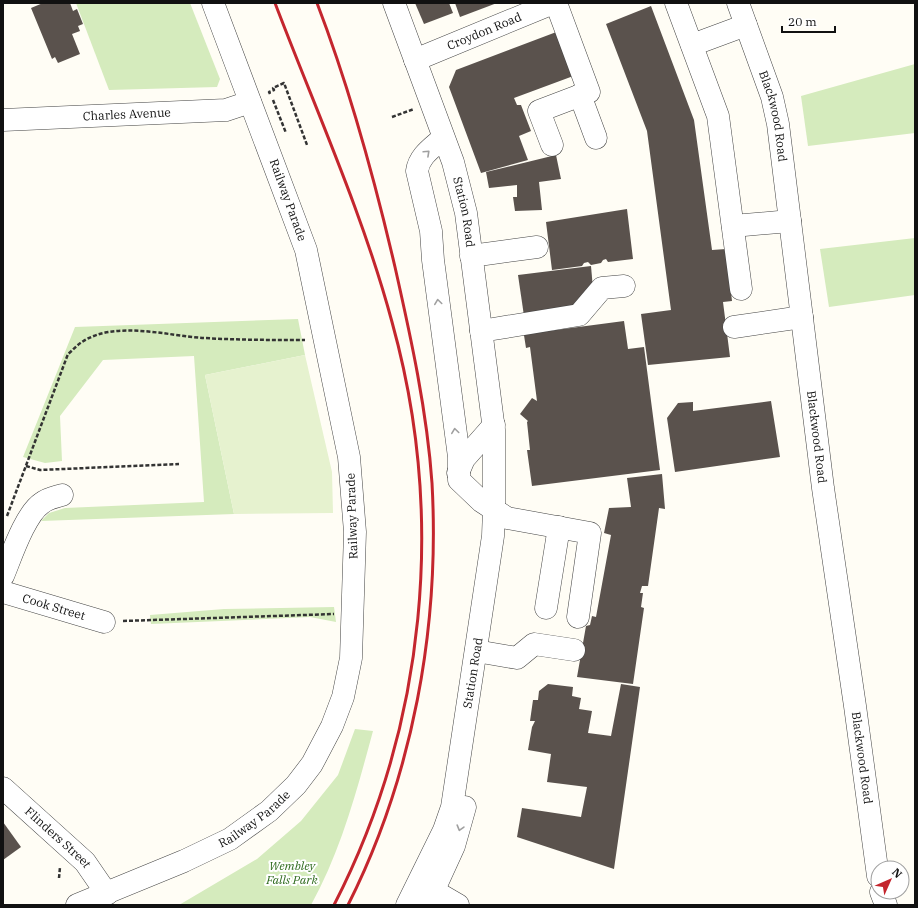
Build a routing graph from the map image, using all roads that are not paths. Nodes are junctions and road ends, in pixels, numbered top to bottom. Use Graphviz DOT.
graph roads {
  1 [pos="213,3"];
  2 [pos="394,3"];
  3 [pos="555,3"];
  4 [pos="676,3"];
  5 [pos="738,3"];
  6 [pos="746,25"];
  7 [pos="692,44"];
  8 [pos="415,60"];
  9 [pos="580,95"];
  10 [pos="250,102"];
  11 [pos="3,120"];
  12 [pos="443,138"];
  13 [pos="596,138"];
  14 [pos="552,145"];
  15 [pos="790,220"];
  16 [pos="733,226"];
  17 [pos="536,247"];
  18 [pos="472,256"];
  19 [pos="624,286"];
  20 [pos="741,289"];
  21 [pos="802,317"];
  22 [pos="734,327"];
  23 [pos="481,331"];
  24 [pos="494,428"];
  25 [pos="458,473"];
  26 [pos="62,495"];
  27 [pos="501,513"];
  28 [pos="559,527"];
  29 [pos="3,576"];
  30 [pos="3,592"];
  31 [pos="546,608"];
  32 [pos="578,617"];
  33 [pos="104,622"];
  34 [pos="574,650"];
  35 [pos="482,652"];
  36 [pos="3,788"];
  37 [pos="876,860"];
  38 [pos="107,894"];
  39 [pos="420,900"];
  40 [pos="77,905"];
  41 [pos="458,905"];
  1 -- 10 [label="street, Railway Parade"];
  2 -- 8 [label="street, Station Road"];
  3 -- 8 [label="street, Croydon Road"];
  3 -- 9 [label="street"];
  4 -- 7 [label="street"];
  5 -- 6 [label="street, Blackwood Road"];
  6 -- 7 [label="street"];
  6 -- 15 [label="street, Blackwood Road"];
  7 -- 16 [label="street"];
  8 -- 12 [label="street, Station Road"];
  9 -- 13 [label="street"];
  9 -- 14 [label="street"];
  10 -- 11 [label="street, Charles Avenue"];
  10 -- 38 [label="street, Railway Parade"];
  12 -- 18 [label="street, Station Road"];
  25 -- 12 [label="street, one-way"];
  15 -- 16 [label="street"];
  15 -- 21 [label="street, Blackwood Road"];
  16 -- 20 [label="street"];
  17 -- 18 [label="street"];
  18 -- 23 [label="street, Station Road"];
  19 -- 23 [label="street"];
  21 -- 22 [label="street"];
  21 -- 37 [label="street, Blackwood Road"];
  23 -- 24 [label="street, Station Road"];
  24 -- 25 [label="street"];
  24 -- 27 [label="street, Station Road"];
  25 -- 27 [label="street"];
  26 -- 29 [label="street"];
  27 -- 28 [label="street"];
  27 -- 35 [label="street, Station Road"];
  28 -- 31 [label="street"];
  28 -- 32 [label="street"];
  30 -- 33 [label="street, Cook Street"];
  34 -- 35 [label="street"];
  35 -- 39 [label="street, Station Road"];
  36 -- 38 [label="street, Flinders Street"];
  38 -- 40 [label="street, Railway Parade"];
  39 -- 41 [label="street"];
}
